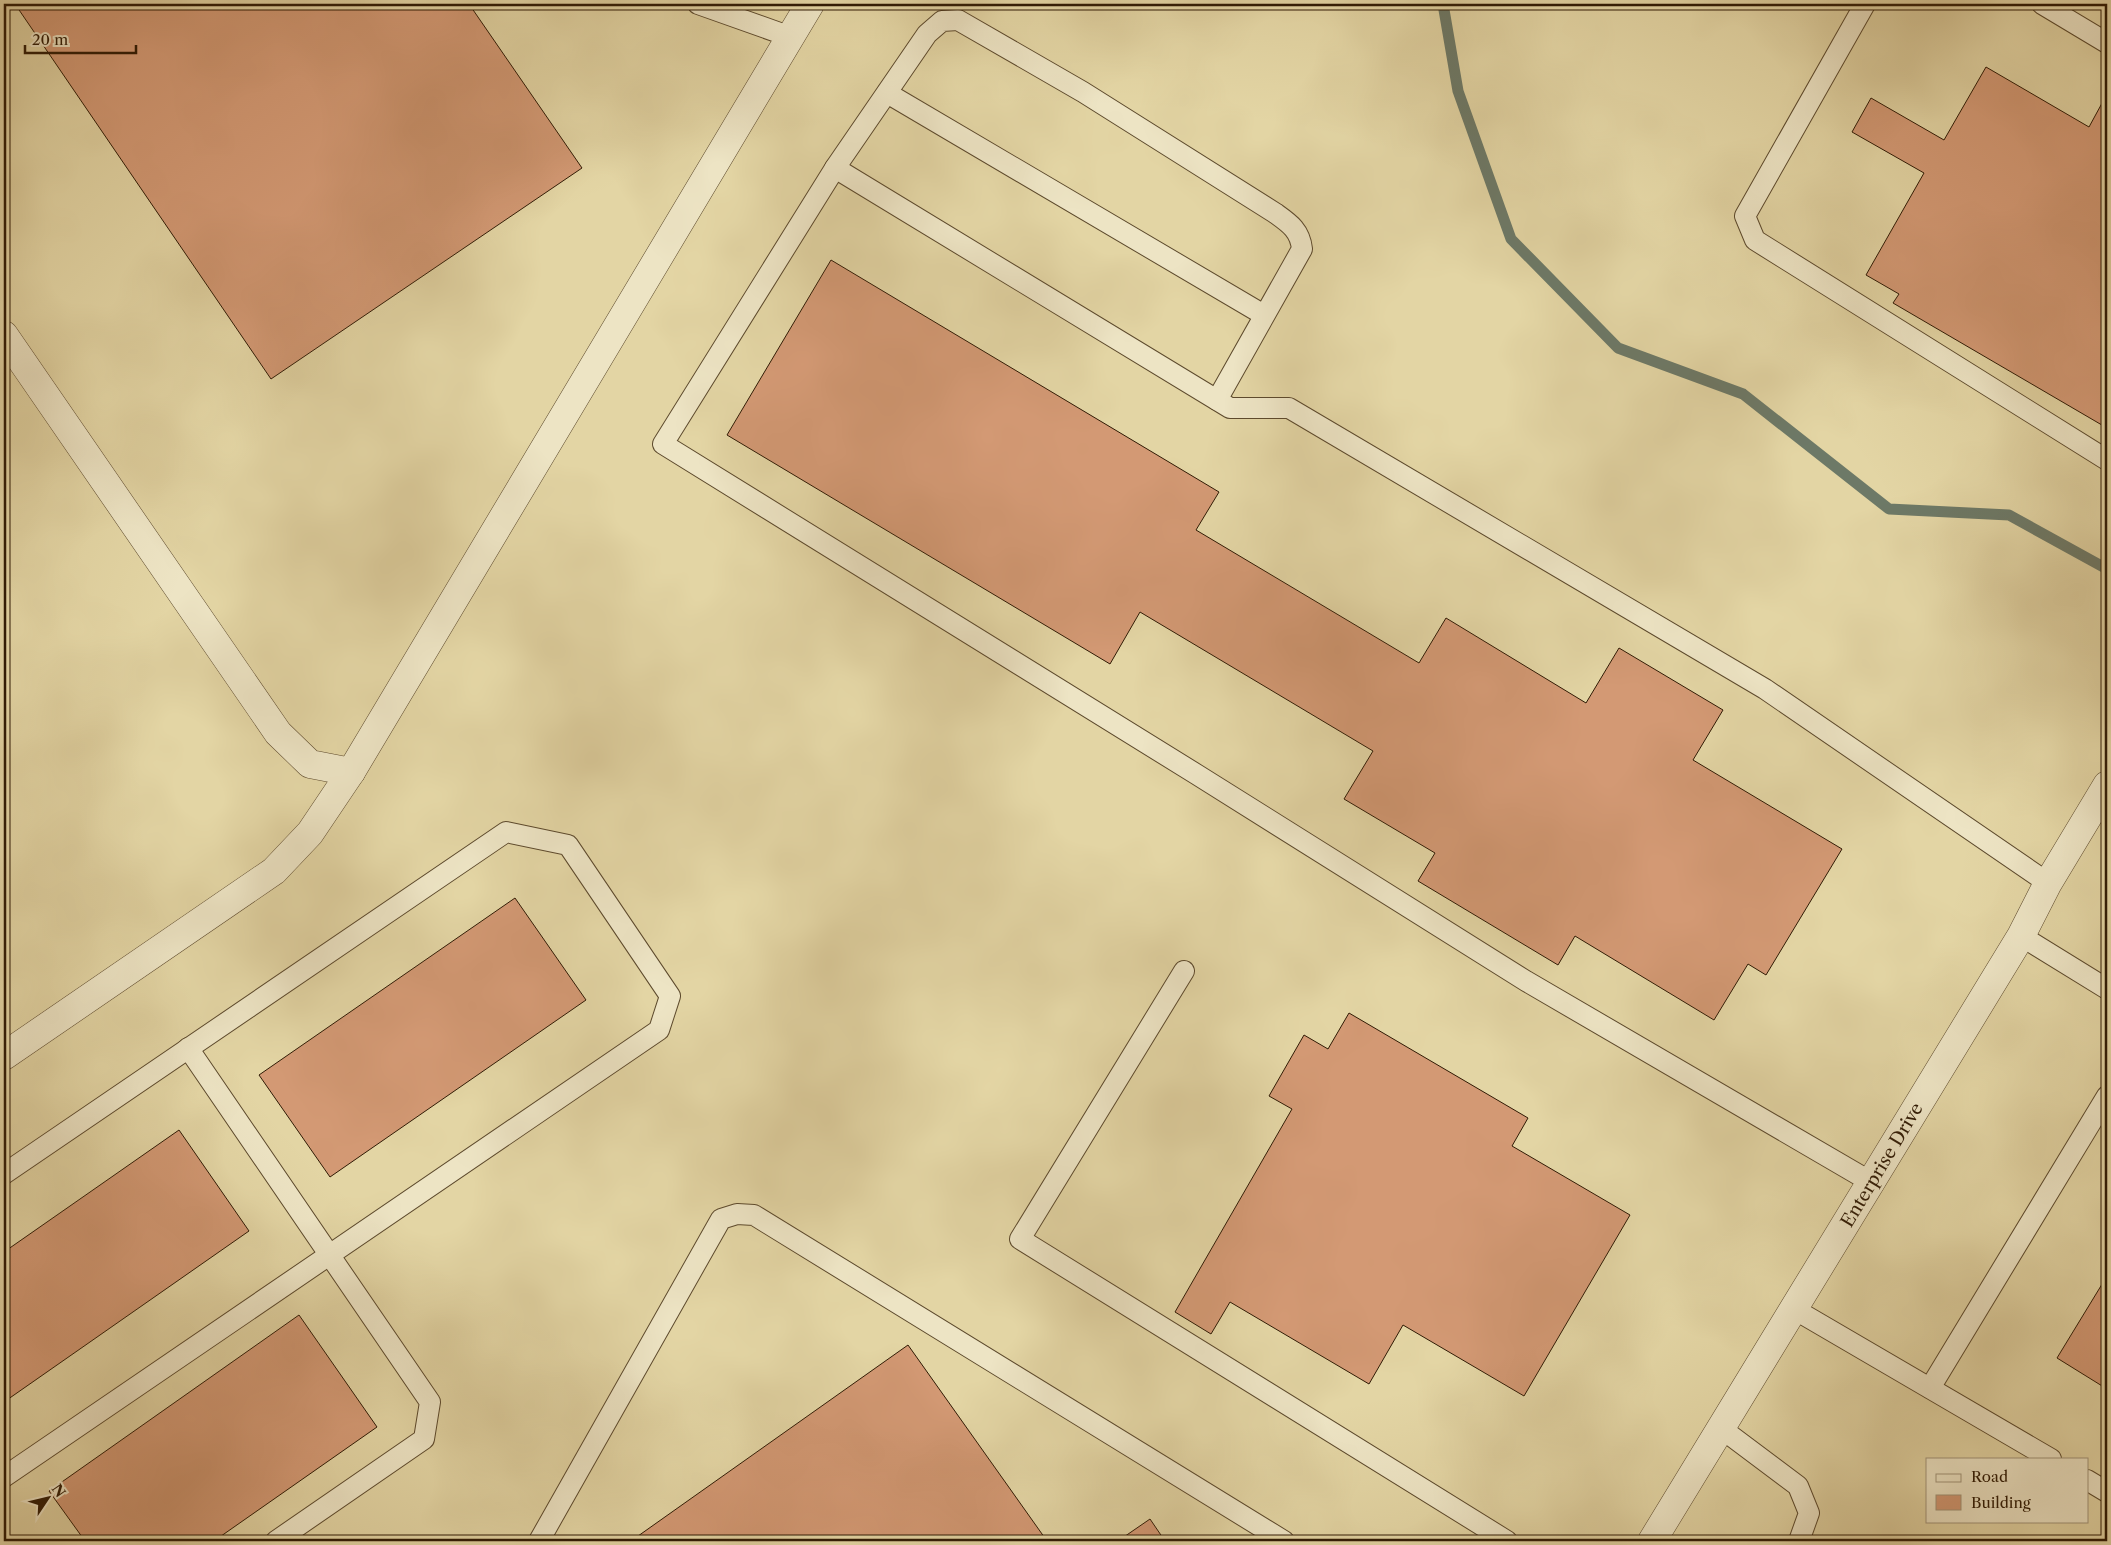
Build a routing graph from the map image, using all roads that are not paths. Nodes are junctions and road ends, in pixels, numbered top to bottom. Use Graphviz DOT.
graph roads {
  1 [pos="698,4"];
  2 [pos="810,4"];
  3 [pos="1864,4"];
  4 [pos="2042,4"];
  5 [pos="790,37"];
  6 [pos="2107,43"];
  7 [pos="887,93"];
  8 [pos="835,168"];
  9 [pos="1264,315"];
  10 [pos="4,335"];
  11 [pos="1217,400"];
  12 [pos="2107,460"];
  13 [pos="351,772"];
  14 [pos="2107,785"];
  15 [pos="2048,883"];
  16 [pos="2021,936"];
  17 [pos="1184,971"];
  18 [pos="2107,989"];
  19 [pos="188,1048"];
  20 [pos="4,1056"];
  21 [pos="2107,1096"];
  22 [pos="4,1174"];
  23 [pos="1871,1182"];
  24 [pos="331,1254"];
  25 [pos="1794,1309"];
  26 [pos="1930,1388"];
  27 [pos="1722,1429"];
  28 [pos="2048,1458"];
  29 [pos="4,1477"];
  30 [pos="2088,1481"];
  31 [pos="2107,1492"];
  32 [pos="276,1541"];
  33 [pos="539,1541"];
  34 [pos="1284,1541"];
  35 [pos="1507,1541"];
  36 [pos="1652,1541"];
  37 [pos="1799,1541"];
  1 -- 5 [label="lane"];
  2 -- 5 [label="street"];
  3 -- 12 [label="lane"];
  4 -- 6 [label="lane"];
  5 -- 13 [label="street"];
  7 -- 8 [label="lane"];
  7 -- 9 [label="lane"];
  7 -- 9 [label="lane"];
  8 -- 11 [label="lane"];
  8 -- 23 [label="lane"];
  9 -- 11 [label="lane"];
  10 -- 13 [label="street"];
  11 -- 15 [label="lane"];
  13 -- 20 [label="street"];
  14 -- 15 [label="street, Enterprise Drive"];
  15 -- 16 [label="street, Enterprise Drive"];
  16 -- 18 [label="lane"];
  16 -- 23 [label="street, Enterprise Drive"];
  17 -- 35 [label="lane"];
  19 -- 22 [label="lane"];
  19 -- 24 [label="lane"];
  19 -- 24 [label="lane"];
  21 -- 26 [label="lane"];
  23 -- 25 [label="street, Enterprise Drive"];
  24 -- 29 [label="lane"];
  24 -- 32 [label="lane"];
  25 -- 26 [label="lane"];
  25 -- 27 [label="street, Enterprise Drive"];
  26 -- 28 [label="lane"];
  27 -- 36 [label="street, Enterprise Drive"];
  27 -- 37 [label="lane"];
  30 -- 31 [label="lane"];
  33 -- 34 [label="lane"];
}
